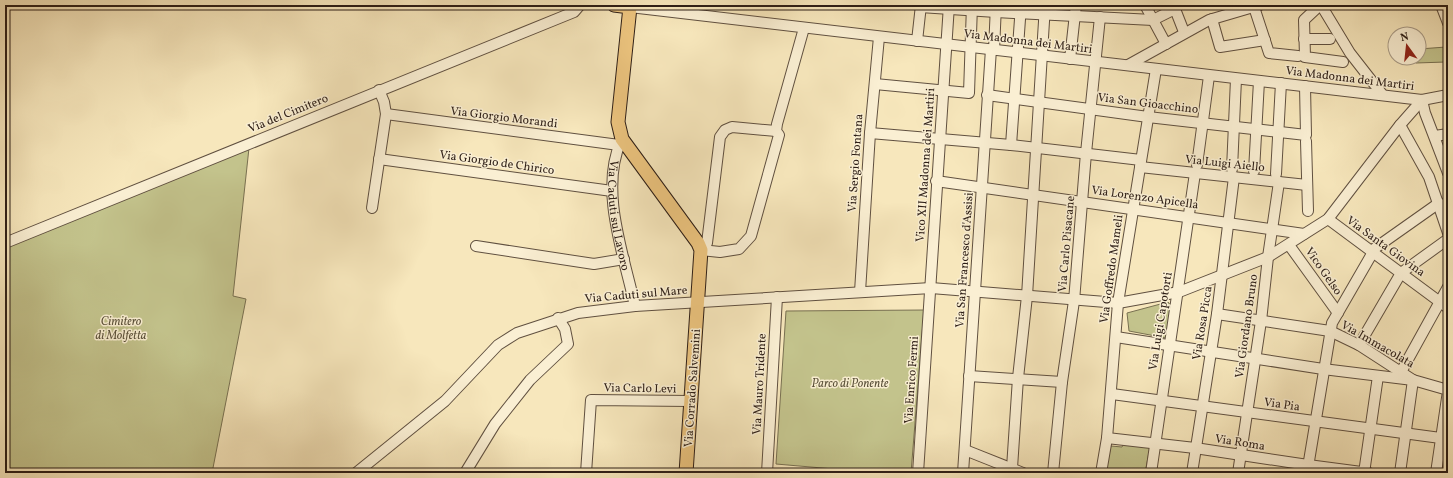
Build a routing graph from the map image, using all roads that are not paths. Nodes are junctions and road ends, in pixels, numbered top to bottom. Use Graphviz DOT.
graph roads {
  1 [pos="580,5"];
  2 [pos="614,5"];
  3 [pos="1076,5"];
  4 [pos="1145,5"];
  5 [pos="1320,5"];
  6 [pos="1441,5"];
  7 [pos="631,6"];
  8 [pos="920,6"];
  9 [pos="1257,6"];
  10 [pos="645,7"];
  11 [pos="949,7"];
  12 [pos="666,8"];
  13 [pos="972,8"];
  14 [pos="996,9"];
  15 [pos="1021,9"];
  16 [pos="1044,10"];
  17 [pos="1075,16"];
  18 [pos="1100,17"];
  19 [pos="1212,19"];
  20 [pos="1153,20"];
  21 [pos="1448,23"];
  22 [pos="804,28"];
  23 [pos="1184,32"];
  24 [pos="879,37"];
  25 [pos="1304,39"];
  26 [pos="1330,39"];
  27 [pos="1265,40"];
  28 [pos="917,41"];
  29 [pos="947,44"];
  30 [pos="1166,44"];
  31 [pos="971,47"];
  32 [pos="992,50"];
  33 [pos="1018,53"];
  34 [pos="1042,55"];
  35 [pos="1298,56"];
  36 [pos="1070,58"];
  37 [pos="1096,62"];
  38 [pos="1343,62"];
  39 [pos="1128,65"];
  40 [pos="1156,69"];
  41 [pos="1209,76"];
  42 [pos="1236,79"];
  43 [pos="1259,81"];
  44 [pos="1281,83"];
  45 [pos="875,84"];
  46 [pos="1305,86"];
  47 [pos="379,90"];
  48 [pos="943,91"];
  49 [pos="1382,94"];
  50 [pos="987,95"];
  51 [pos="1448,95"];
  52 [pos="1015,99"];
  53 [pos="1422,100"];
  54 [pos="1039,102"];
  55 [pos="1091,109"];
  56 [pos="386,114"];
  57 [pos="1148,117"];
  58 [pos="1203,123"];
  59 [pos="1400,125"];
  60 [pos="1234,126"];
  61 [pos="1256,129"];
  62 [pos="776,131"];
  63 [pos="1278,131"];
  64 [pos="870,133"];
  65 [pos="1448,134"];
  66 [pos="1435,136"];
  67 [pos="940,138"];
  68 [pos="1306,138"];
  69 [pos="620,142"];
  70 [pos="985,143"];
  71 [pos="1012,145"];
  72 [pos="1036,148"];
  73 [pos="1086,153"];
  74 [pos="1444,153"];
  75 [pos="379,159"];
  76 [pos="1140,164"];
  77 [pos="1196,169"];
  78 [pos="1254,171"];
  79 [pos="1233,173"];
  80 [pos="1448,173"];
  81 [pos="1277,178"];
  82 [pos="936,181"];
  83 [pos="1307,185"];
  84 [pos="982,187"];
  85 [pos="612,191"];
  86 [pos="1032,195"];
  87 [pos="1083,201"];
  88 [pos="1439,203"];
  89 [pos="372,208"];
  90 [pos="1133,208"];
  91 [pos="1308,211"];
  92 [pos="1189,216"];
  93 [pos="1328,219"];
  94 [pos="1228,222"];
  95 [pos="1271,230"];
  96 [pos="1448,233"];
  97 [pos="1304,234"];
  98 [pos="1448,239"];
  99 [pos="5,243"];
  100 [pos="1290,245"];
  101 [pos="476,246"];
  102 [pos="701,250"];
  103 [pos="1372,252"];
  104 [pos="1268,257"];
  105 [pos="624,259"];
  106 [pos="1401,273"];
  107 [pos="1222,275"];
  108 [pos="1448,287"];
  109 [pos="931,288"];
  110 [pos="860,292"];
  111 [pos="975,292"];
  112 [pos="1179,292"];
  113 [pos="1027,296"];
  114 [pos="777,297"];
  115 [pos="1074,301"];
  116 [pos="698,302"];
  117 [pos="1118,303"];
  118 [pos="1444,304"];
  119 [pos="635,306"];
  120 [pos="1338,313"];
  121 [pos="1217,314"];
  122 [pos="558,318"];
  123 [pos="1261,321"];
  124 [pos="1330,331"];
  125 [pos="1116,337"];
  126 [pos="1169,345"];
  127 [pos="1359,345"];
  128 [pos="1211,352"];
  129 [pos="1254,359"];
  130 [pos="1324,369"];
  131 [pos="1401,372"];
  132 [pos="969,376"];
  133 [pos="1378,376"];
  134 [pos="1018,378"];
  135 [pos="1413,380"];
  136 [pos="1062,382"];
  137 [pos="1448,390"];
  138 [pos="1112,394"];
  139 [pos="690,401"];
  140 [pos="1162,401"];
  141 [pos="1203,406"];
  142 [pos="1248,412"];
  143 [pos="1315,422"];
  144 [pos="1371,428"];
  145 [pos="1406,434"];
  146 [pos="1107,438"];
  147 [pos="1444,439"];
  148 [pos="1155,442"];
  149 [pos="1195,448"];
  150 [pos="965,450"];
  151 [pos="1241,455"];
  152 [pos="1012,468"];
  153 [pos="1307,469"];
  154 [pos="356,473"];
  155 [pos="465,473"];
  156 [pos="586,473"];
  157 [pos="686,473"];
  158 [pos="767,473"];
  159 [pos="918,473"];
  160 [pos="963,473"];
  161 [pos="1023,473"];
  162 [pos="1053,473"];
  163 [pos="1100,473"];
  164 [pos="1151,473"];
  165 [pos="1192,473"];
  166 [pos="1238,473"];
  167 [pos="1366,473"];
  168 [pos="1400,473"];
  169 [pos="1436,473"];
  1 -- 47 [label="street, Via del Cimitero"];
  2 -- 7 [label="main road"];
  3 -- 17 [label="street"];
  4 -- 20 [label="street"];
  5 -- 25 [label="street"];
  5 -- 49 [label="street"];
  6 -- 21 [label="street"];
  7 -- 10 [label="street, Via Madonna dei Martiri"];
  7 -- 69 [label="main road, Via Caduti sul Lavoro"];
  8 -- 11 [label="street"];
  8 -- 28 [label="street"];
  9 -- 19 [label="street"];
  9 -- 27 [label="street"];
  10 -- 12 [label="street, Via Madonna dei Martiri"];
  11 -- 13 [label="street"];
  11 -- 29 [label="street, Vico XII Madonna dei Martiri"];
  12 -- 22 [label="street, Via Madonna dei Martiri"];
  13 -- 14 [label="street"];
  13 -- 31 [label="street"];
  14 -- 15 [label="street"];
  14 -- 32 [label="street, Via San Francesco d'Assisi"];
  15 -- 16 [label="street"];
  15 -- 33 [label="street"];
  16 -- 17 [label="street"];
  16 -- 34 [label="street"];
  17 -- 18 [label="street"];
  17 -- 36 [label="street"];
  18 -- 20 [label="street"];
  18 -- 37 [label="street, Via Carlo Pisacane"];
  19 -- 23 [label="street"];
  19 -- 27 [label="street"];
  20 -- 23 [label="street"];
  20 -- 30 [label="street"];
  22 -- 24 [label="street, Via Madonna dei Martiri"];
  22 -- 62 [label="street"];
  23 -- 30 [label="street"];
  24 -- 28 [label="street, Via Madonna dei Martiri"];
  24 -- 45 [label="street, Via Sergio Fontana"];
  25 -- 26 [label="street"];
  25 -- 38 [label="street"];
  27 -- 35 [label="street"];
  28 -- 29 [label="street, Via Madonna dei Martiri"];
  29 -- 31 [label="street, Via Madonna dei Martiri"];
  29 -- 48 [label="street, Vico XII Madonna dei Martiri"];
  30 -- 39 [label="street"];
  31 -- 32 [label="street, Via Madonna dei Martiri"];
  31 -- 48 [label="street"];
  32 -- 33 [label="street, Via Madonna dei Martiri"];
  32 -- 50 [label="street, Via San Francesco d'Assisi"];
  33 -- 34 [label="street, Via Madonna dei Martiri"];
  33 -- 52 [label="street"];
  34 -- 36 [label="street, Via Madonna dei Martiri"];
  34 -- 54 [label="street"];
  36 -- 37 [label="street, Via Madonna dei Martiri"];
  37 -- 39 [label="street, Via Madonna dei Martiri"];
  37 -- 55 [label="street, Via Carlo Pisacane"];
  39 -- 40 [label="street, Via Madonna dei Martiri"];
  40 -- 41 [label="street, Via Madonna dei Martiri"];
  40 -- 57 [label="street, Via Goffredo Mameli"];
  41 -- 42 [label="street, Via Madonna dei Martiri"];
  41 -- 58 [label="street, Via Luigi Capotorti"];
  42 -- 43 [label="street, Via Madonna dei Martiri"];
  42 -- 60 [label="street, Via Rosa Picca"];
  43 -- 44 [label="street, Via Madonna dei Martiri"];
  43 -- 61 [label="street"];
  44 -- 46 [label="street, Via Madonna dei Martiri"];
  44 -- 63 [label="street, Via Giordano Bruno"];
  45 -- 48 [label="street"];
  45 -- 64 [label="street, Via Sergio Fontana"];
  46 -- 49 [label="street, Via Madonna dei Martiri"];
  46 -- 68 [label="street"];
  47 -- 56 [label="street"];
  47 -- 99 [label="street, Via del Cimitero"];
  48 -- 67 [label="street, Vico XII Madonna dei Martiri"];
  49 -- 53 [label="street, Via Madonna dei Martiri"];
  50 -- 52 [label="street, Via San Gioacchino"];
  50 -- 70 [label="street, Via San Francesco d'Assisi"];
  51 -- 53 [label="street, Via Madonna dei Martiri"];
  52 -- 54 [label="street, Via San Gioacchino"];
  52 -- 71 [label="street"];
  53 -- 59 [label="street"];
  53 -- 66 [label="street"];
  54 -- 55 [label="street, Via San Gioacchino"];
  54 -- 72 [label="street"];
  55 -- 57 [label="street, Via San Gioacchino"];
  55 -- 73 [label="street, Via Carlo Pisacane"];
  56 -- 69 [label="street, Via Giorgio Morandi"];
  56 -- 75 [label="street"];
  57 -- 58 [label="street, Via San Gioacchino"];
  57 -- 76 [label="street, Via Goffredo Mameli"];
  58 -- 60 [label="street, Via San Gioacchino"];
  58 -- 77 [label="street, Via Luigi Capotorti"];
  59 -- 88 [label="street"];
  59 -- 93 [label="street"];
  60 -- 61 [label="street, Via San Gioacchino"];
  60 -- 79 [label="street, Via Rosa Picca"];
  61 -- 63 [label="street, Via San Gioacchino"];
  61 -- 78 [label="street"];
  62 -- 102 [label="street"];
  62 -- 102 [label="street"];
  63 -- 68 [label="street, Via San Gioacchino"];
  63 -- 81 [label="street, Via Giordano Bruno"];
  64 -- 67 [label="street, Via Luigi Aiello"];
  64 -- 110 [label="street, Via Sergio Fontana"];
  65 -- 66 [label="street"];
  66 -- 74 [label="street"];
  67 -- 70 [label="street, Via Luigi Aiello"];
  67 -- 82 [label="street, Vico XII Madonna dei Martiri"];
  68 -- 83 [label="street"];
  69 -- 85 [label="street, Via Caduti sul Lavoro"];
  69 -- 102 [label="main road"];
  70 -- 71 [label="street, Via Luigi Aiello"];
  70 -- 84 [label="street, Via San Francesco d'Assisi"];
  71 -- 72 [label="street, Via Luigi Aiello"];
  72 -- 73 [label="street, Via Luigi Aiello"];
  72 -- 86 [label="street"];
  73 -- 76 [label="street, Via Luigi Aiello"];
  73 -- 87 [label="street, Via Carlo Pisacane"];
  74 -- 80 [label="street"];
  75 -- 85 [label="street, Via Giorgio de Chirico"];
  75 -- 89 [label="street"];
  76 -- 77 [label="street, Via Luigi Aiello"];
  76 -- 90 [label="street, Via Goffredo Mameli"];
  77 -- 79 [label="street, Via Luigi Aiello"];
  77 -- 92 [label="street, Via Luigi Capotorti"];
  79 -- 81 [label="street, Via Luigi Aiello"];
  79 -- 94 [label="street, Via Rosa Picca"];
  81 -- 83 [label="street, Via Luigi Aiello"];
  81 -- 95 [label="street, Via Giordano Bruno"];
  82 -- 84 [label="street, Via Lorenzo Apicella"];
  82 -- 109 [label="street, Vico XII Madonna dei Martiri"];
  83 -- 91 [label="street"];
  84 -- 86 [label="street, Via Lorenzo Apicella"];
  84 -- 111 [label="street, Via San Francesco d'Assisi"];
  85 -- 105 [label="street, Via Caduti sul Lavoro"];
  86 -- 87 [label="street, Via Lorenzo Apicella"];
  86 -- 113 [label="street"];
  87 -- 90 [label="street, Via Lorenzo Apicella"];
  87 -- 115 [label="street, Via Carlo Pisacane"];
  88 -- 96 [label="street"];
  88 -- 103 [label="street"];
  90 -- 92 [label="street, Via Lorenzo Apicella"];
  90 -- 117 [label="street, Via Goffredo Mameli"];
  92 -- 94 [label="street, Via Lorenzo Apicella"];
  92 -- 112 [label="street, Via Luigi Capotorti"];
  93 -- 97 [label="street, Via Caduti sul Mare"];
  93 -- 103 [label="street, Via Santa Giovina"];
  94 -- 95 [label="street, Via Lorenzo Apicella"];
  94 -- 107 [label="street, Via Rosa Picca"];
  95 -- 97 [label="street, Via Lorenzo Apicella"];
  95 -- 104 [label="street, Via Giordano Bruno"];
  97 -- 100 [label="street, Via Caduti sul Mare"];
  98 -- 106 [label="street"];
  100 -- 104 [label="street, Via Caduti sul Mare"];
  100 -- 120 [label="street, Vico Gelso"];
  101 -- 105 [label="street"];
  102 -- 116 [label="main road, Via Corrado Salvemini"];
  103 -- 106 [label="street, Via Santa Giovina"];
  103 -- 120 [label="street"];
  104 -- 107 [label="street, Via Caduti sul Mare"];
  104 -- 123 [label="street, Via Giordano Bruno"];
  105 -- 119 [label="street, Via Caduti sul Lavoro"];
  106 -- 118 [label="street, Via Santa Giovina"];
  106 -- 127 [label="street"];
  107 -- 112 [label="street, Via Caduti sul Mare"];
  107 -- 121 [label="street, Via Rosa Picca"];
  108 -- 118 [label="street"];
  109 -- 110 [label="street, Via Caduti sul Mare"];
  109 -- 111 [label="street, Via Caduti sul Mare"];
  109 -- 159 [label="street, Via Enrico Fermi"];
  110 -- 114 [label="street, Via Caduti sul Mare"];
  111 -- 113 [label="street, Via Caduti sul Mare"];
  111 -- 132 [label="street, Via San Francesco d'Assisi"];
  112 -- 117 [label="street, Via Caduti sul Mare"];
  112 -- 126 [label="street, Via Luigi Capotorti"];
  113 -- 115 [label="street, Via Caduti sul Mare"];
  113 -- 134 [label="street"];
  114 -- 116 [label="street, Via Caduti sul Mare"];
  114 -- 158 [label="street, Via Mauro Tridente"];
  115 -- 117 [label="street, Via Caduti sul Mare"];
  115 -- 136 [label="street, Via Carlo Pisacane"];
  116 -- 119 [label="street, Via Caduti sul Mare"];
  116 -- 139 [label="main road, Via Corrado Salvemini"];
  117 -- 125 [label="street, Via Goffredo Mameli"];
  118 -- 131 [label="street"];
  119 -- 122 [label="street, Via Caduti sul Mare"];
  120 -- 124 [label="street"];
  121 -- 123 [label="street, Via Immacolata"];
  121 -- 128 [label="street, Via Rosa Picca"];
  122 -- 154 [label="street, Via Caduti sul Mare"];
  122 -- 155 [label="street"];
  123 -- 124 [label="street, Via Immacolata"];
  123 -- 129 [label="street, Via Giordano Bruno"];
  124 -- 127 [label="street, Via Immacolata"];
  124 -- 130 [label="street"];
  125 -- 126 [label="street, Via Immacolata"];
  125 -- 138 [label="street, Via Goffredo Mameli"];
  126 -- 128 [label="street, Via Immacolata"];
  126 -- 140 [label="street, Via Luigi Capotorti"];
  127 -- 131 [label="street, Via Immacolata"];
  128 -- 129 [label="street, Via Immacolata"];
  128 -- 141 [label="street, Via Rosa Picca"];
  129 -- 130 [label="street, Via Immacolata"];
  129 -- 142 [label="street, Via Giordano Bruno"];
  130 -- 133 [label="street, Via Immacolata"];
  130 -- 143 [label="street"];
  131 -- 135 [label="street, Via Immacolata"];
  132 -- 134 [label="street"];
  132 -- 150 [label="street, Via San Francesco d'Assisi"];
  133 -- 135 [label="street, Via Immacolata"];
  133 -- 144 [label="street"];
  134 -- 136 [label="street"];
  134 -- 152 [label="street"];
  135 -- 137 [label="street, Via Immacolata"];
  135 -- 145 [label="street"];
  136 -- 162 [label="street, Via Carlo Pisacane"];
  137 -- 147 [label="street"];
  138 -- 140 [label="street, Via Pia"];
  138 -- 146 [label="street, Via Goffredo Mameli"];
  139 -- 156 [label="street, Via Carlo Levi"];
  139 -- 157 [label="main road, Via Corrado Salvemini"];
  140 -- 141 [label="street, Via Pia"];
  140 -- 148 [label="street, Via Luigi Capotorti"];
  141 -- 142 [label="street, Via Pia"];
  141 -- 149 [label="street, Via Rosa Picca"];
  142 -- 143 [label="street, Via Pia"];
  142 -- 151 [label="street, Via Giordano Bruno"];
  143 -- 144 [label="street, Via Pia"];
  143 -- 153 [label="street"];
  144 -- 145 [label="street, Via Pia"];
  144 -- 167 [label="street"];
  145 -- 147 [label="street, Via Pia"];
  145 -- 168 [label="street"];
  146 -- 148 [label="street, Via Roma"];
  146 -- 163 [label="street, Via Goffredo Mameli"];
  147 -- 169 [label="street"];
  148 -- 149 [label="street, Via Roma"];
  148 -- 164 [label="street, Via Luigi Capotorti"];
  149 -- 151 [label="street, Via Roma"];
  149 -- 165 [label="street, Via Rosa Picca"];
  150 -- 152 [label="street"];
  150 -- 160 [label="street, Via San Francesco d'Assisi"];
  151 -- 153 [label="street, Via Roma"];
  151 -- 166 [label="street, Via Giordano Bruno"];
  152 -- 161 [label="street"];
  153 -- 167 [label="street, Via Roma"];
}
